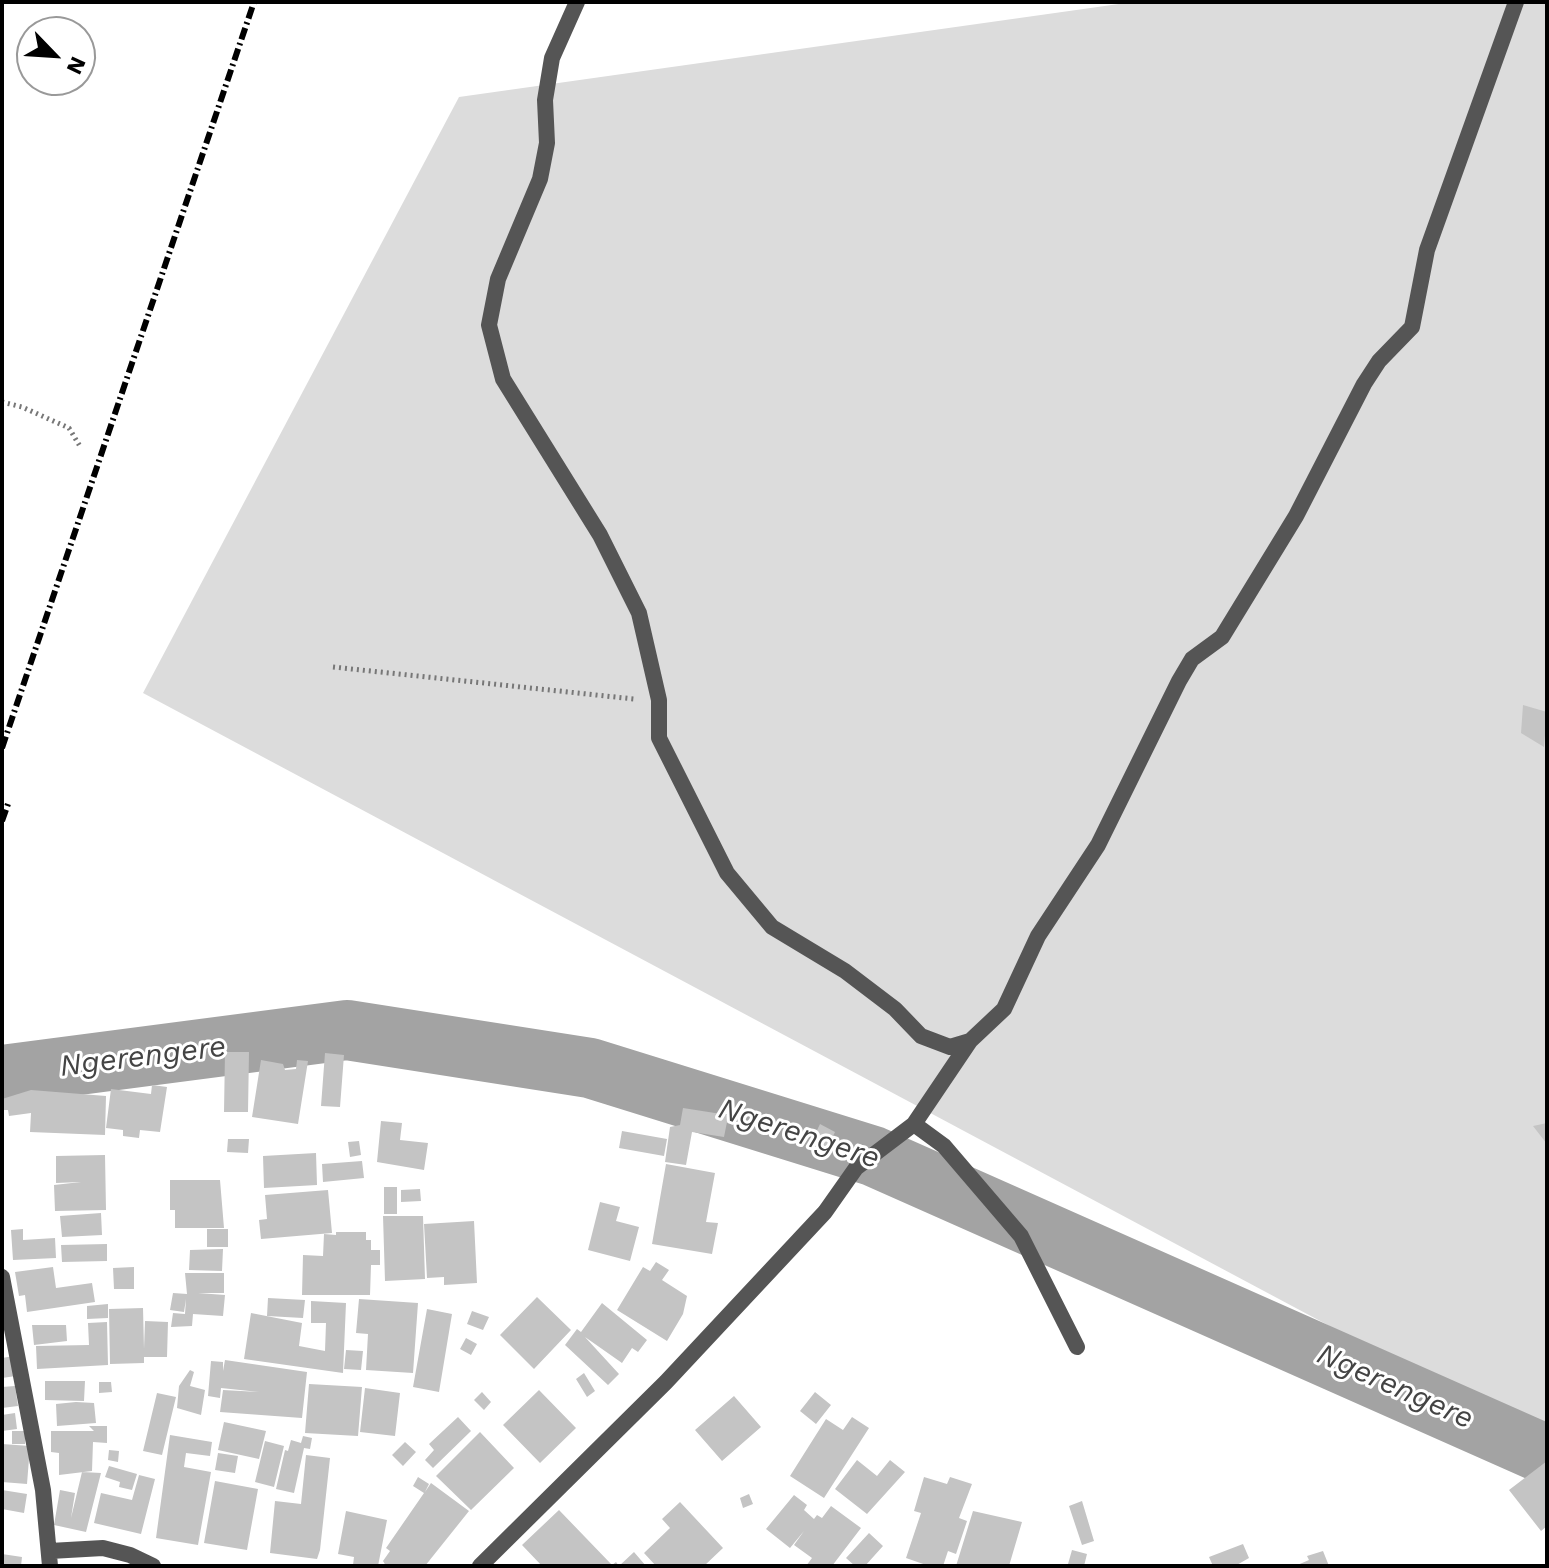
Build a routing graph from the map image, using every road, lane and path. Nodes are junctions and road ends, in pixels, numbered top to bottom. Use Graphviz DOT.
graph roads {
  1 [pos="577,2"];
  2 [pos="1516,2"];
  3 [pos="2,402"];
  4 [pos="81,448"];
  5 [pos="333,667"];
  6 [pos="659,700"];
  7 [pos="970,1041"];
  8 [pos="914,1124"];
  9 [pos="2,1277"];
  10 [pos="1077,1347"];
  11 [pos="50,1558"];
  12 [pos="153,1566"];
  13 [pos="480,1566"];
  1 -- 6 [label="street"];
  2 -- 7 [label="street"];
  3 -- 4 [label="path"];
  5 -- 6 [label="path"];
  6 -- 7 [label="street"];
  7 -- 8 [label="street"];
  8 -- 10 [label="street"];
  8 -- 13 [label="street"];
  9 -- 11 [label="street"];
  11 -- 12 [label="street"];
}
